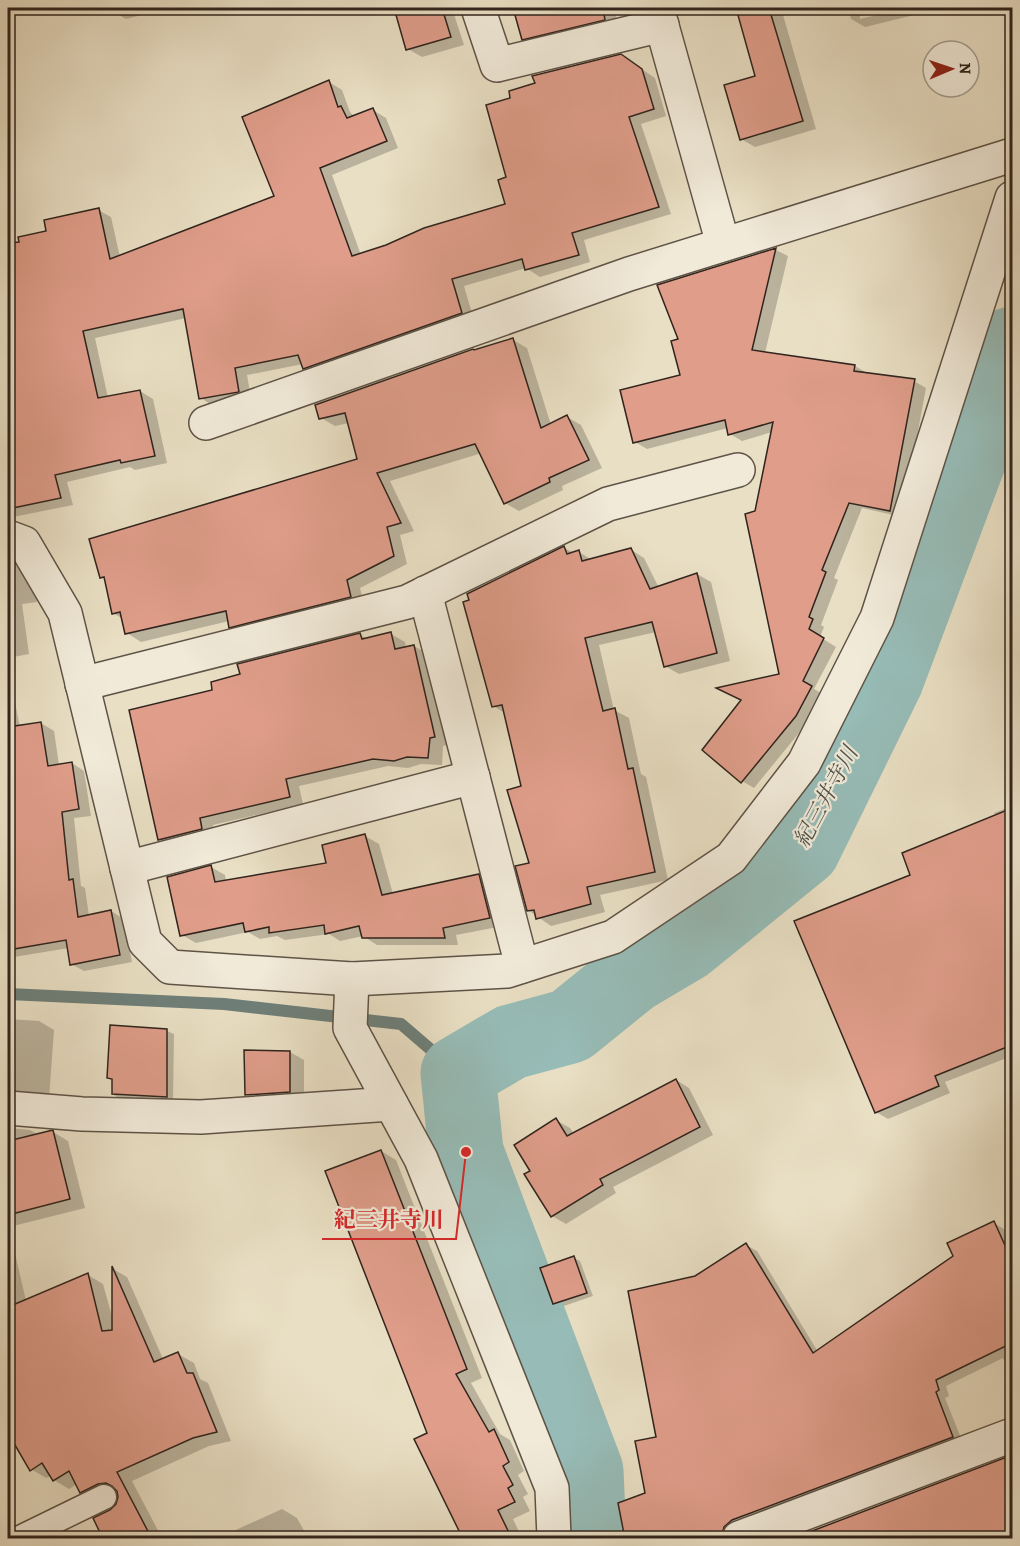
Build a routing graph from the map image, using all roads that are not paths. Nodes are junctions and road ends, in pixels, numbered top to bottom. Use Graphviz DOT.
graph roads {
  1 [pos="478,8"];
  2 [pos="659,16"];
  3 [pos="1012,155"];
  4 [pos="1012,198"];
  5 [pos="723,244"];
  6 [pos="206,423"];
  7 [pos="738,470"];
  8 [pos="8,537"];
  9 [pos="425,593"];
  10 [pos="82,684"];
  11 [pos="473,777"];
  12 [pos="127,868"];
  13 [pos="522,966"];
  14 [pos="352,985"];
  15 [pos="391,1104"];
  16 [pos="8,1108"];
  17 [pos="1012,1435"];
  18 [pos="104,1497"];
  19 [pos="20,1539"];
  20 [pos="554,1539"];
  21 [pos="739,1539"];
  1 -- 2 [label="street"];
  2 -- 5 [label="street"];
  3 -- 5 [label="street"];
  4 -- 13 [label="street"];
  5 -- 6 [label="street"];
  7 -- 9 [label="street"];
  8 -- 10 [label="street"];
  9 -- 10 [label="street"];
  9 -- 11 [label="street"];
  10 -- 12 [label="street"];
  11 -- 12 [label="street"];
  11 -- 13 [label="street"];
  12 -- 14 [label="street"];
  13 -- 14 [label="street"];
  14 -- 15 [label="street"];
  15 -- 16 [label="street"];
  15 -- 20 [label="street"];
  17 -- 21 [label="street"];
  18 -- 19 [label="lane"];
}
